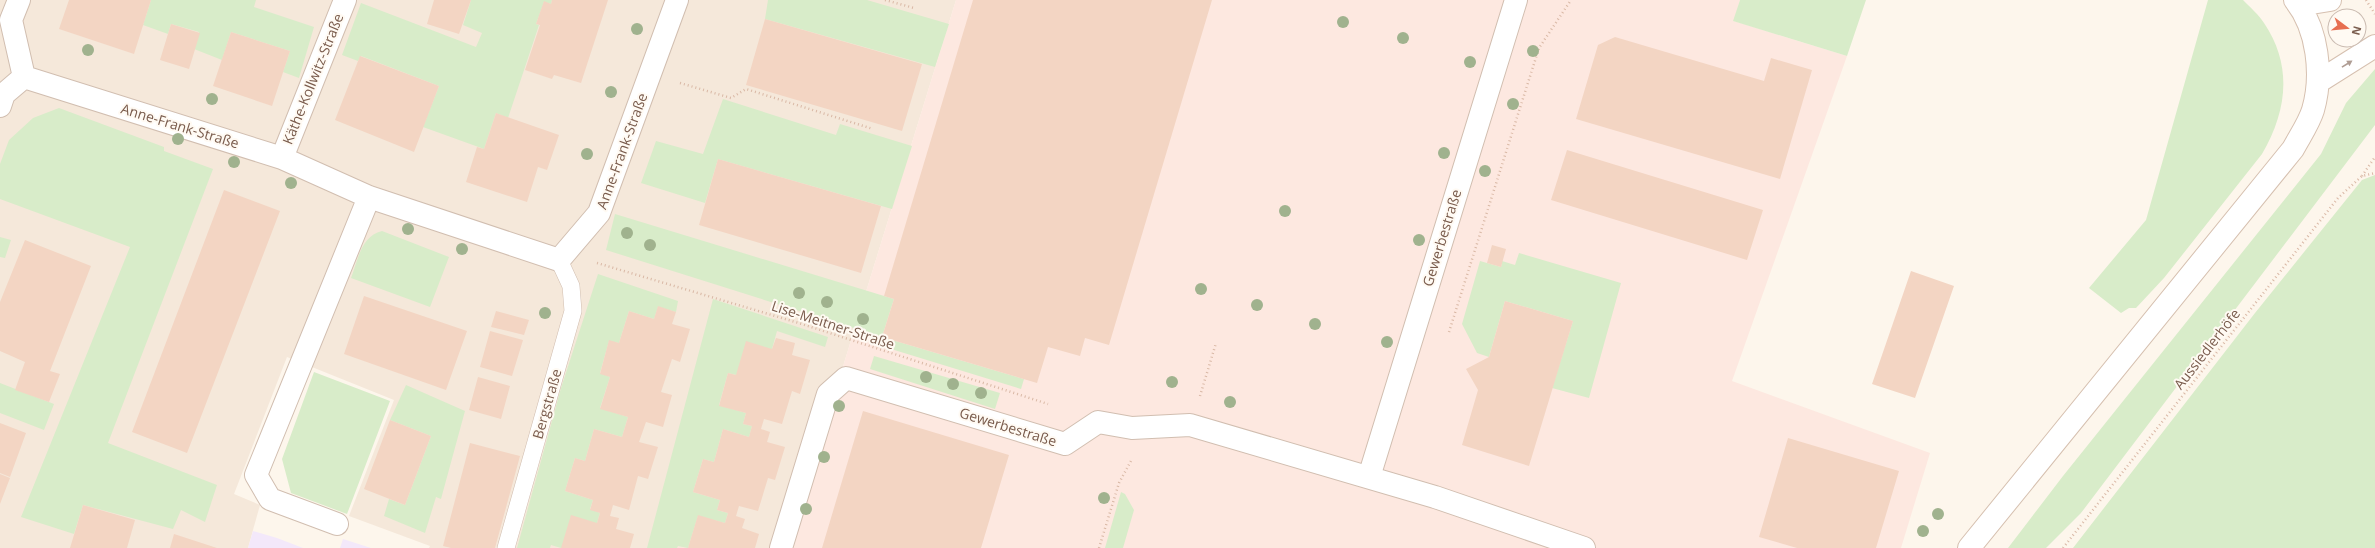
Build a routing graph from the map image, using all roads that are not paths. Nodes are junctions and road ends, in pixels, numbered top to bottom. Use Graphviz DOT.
graph roads {
  1 [pos="19,0"];
  2 [pos="344,0"];
  3 [pos="677,0"];
  4 [pos="1516,0"];
  5 [pos="2330,0"];
  6 [pos="2297,3"];
  7 [pos="2375,46"];
  8 [pos="24,77"];
  9 [pos="2318,82"];
  10 [pos="0,106"];
  11 [pos="282,158"];
  12 [pos="368,197"];
  13 [pos="559,260"];
  14 [pos="1369,477"];
  15 [pos="336,524"];
  16 [pos="506,548"];
  17 [pos="780,548"];
  18 [pos="1584,548"];
  19 [pos="1968,548"];
  1 -- 8 [label="street"];
  2 -- 11 [label="street, Käthe-Kollwitz-Straße"];
  3 -- 13 [label="street, Anne-Frank-Straße"];
  4 -- 14 [label="street, Gewerbestraße"];
  5 -- 6 [label="street"];
  6 -- 9 [label="street"];
  9 -- 7 [label="street, one-way"];
  8 -- 10 [label="street"];
  8 -- 11 [label="street, Anne-Frank-Straße"];
  9 -- 19 [label="street"];
  11 -- 12 [label="street, Anne-Frank-Straße"];
  12 -- 13 [label="street, Anne-Frank-Straße"];
  12 -- 15 [label="street"];
  13 -- 16 [label="lane, Bergstraße"];
  14 -- 17 [label="street, Gewerbestraße"];
  14 -- 18 [label="street"];
}
